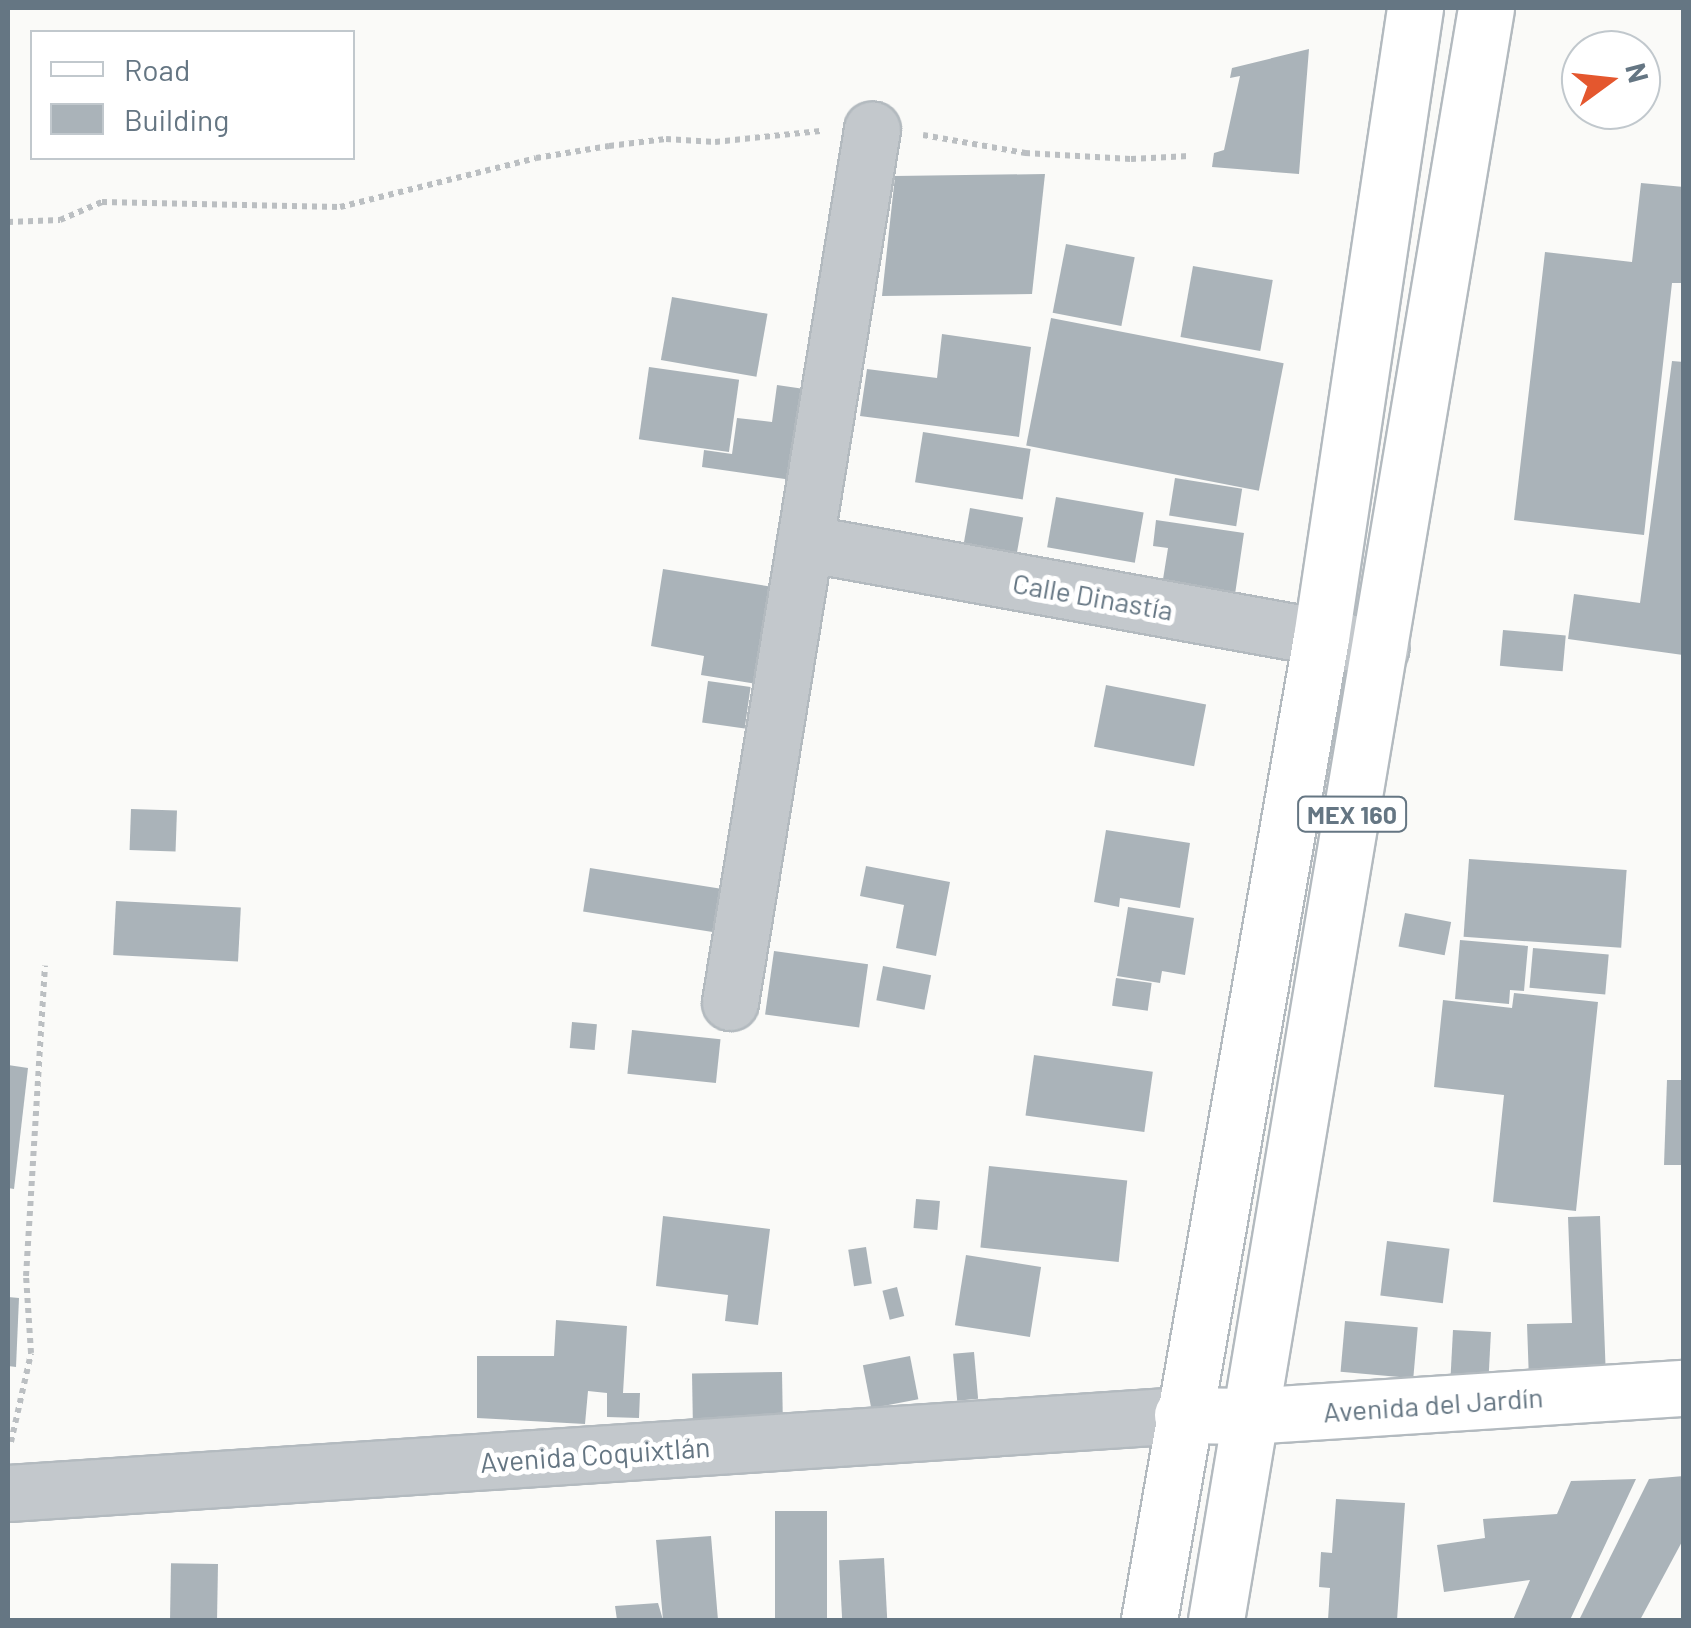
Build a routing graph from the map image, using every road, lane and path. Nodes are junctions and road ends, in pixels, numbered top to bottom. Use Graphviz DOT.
graph roads {
  1 [pos="1415,8"];
  2 [pos="1486,8"];
  3 [pos="872,129"];
  4 [pos="1190,156"];
  5 [pos="8,222"];
  6 [pos="805,543"];
  7 [pos="1321,638"];
  8 [pos="1381,648"];
  9 [pos="45,966"];
  10 [pos="730,1002"];
  11 [pos="1684,1388"];
  12 [pos="1182,1415"];
  13 [pos="1248,1416"];
  14 [pos="9,1471"];
  15 [pos="1149,1620"];
  16 [pos="1216,1620"];
  1 -- 7 [label="main road, MEX 160"];
  2 -- 8 [label="main road, MEX 160"];
  3 -- 4 [label="path"];
  3 -- 5 [label="path"];
  3 -- 6 [label="street"];
  6 -- 7 [label="street, Calle Dinastía"];
  6 -- 10 [label="street"];
  7 -- 8 [label="street, Calle Dinastía"];
  7 -- 12 [label="main road, MEX 160"];
  8 -- 13 [label="main road, MEX 160"];
  9 -- 14 [label="path"];
  11 -- 13 [label="main road, Avenida del Jardín"];
  12 -- 13 [label="main road, Avenida del Jardín"];
  12 -- 14 [label="street, Avenida Coquixtlán"];
  12 -- 15 [label="main road, MEX 160"];
  13 -- 16 [label="main road, MEX 160"];
}
